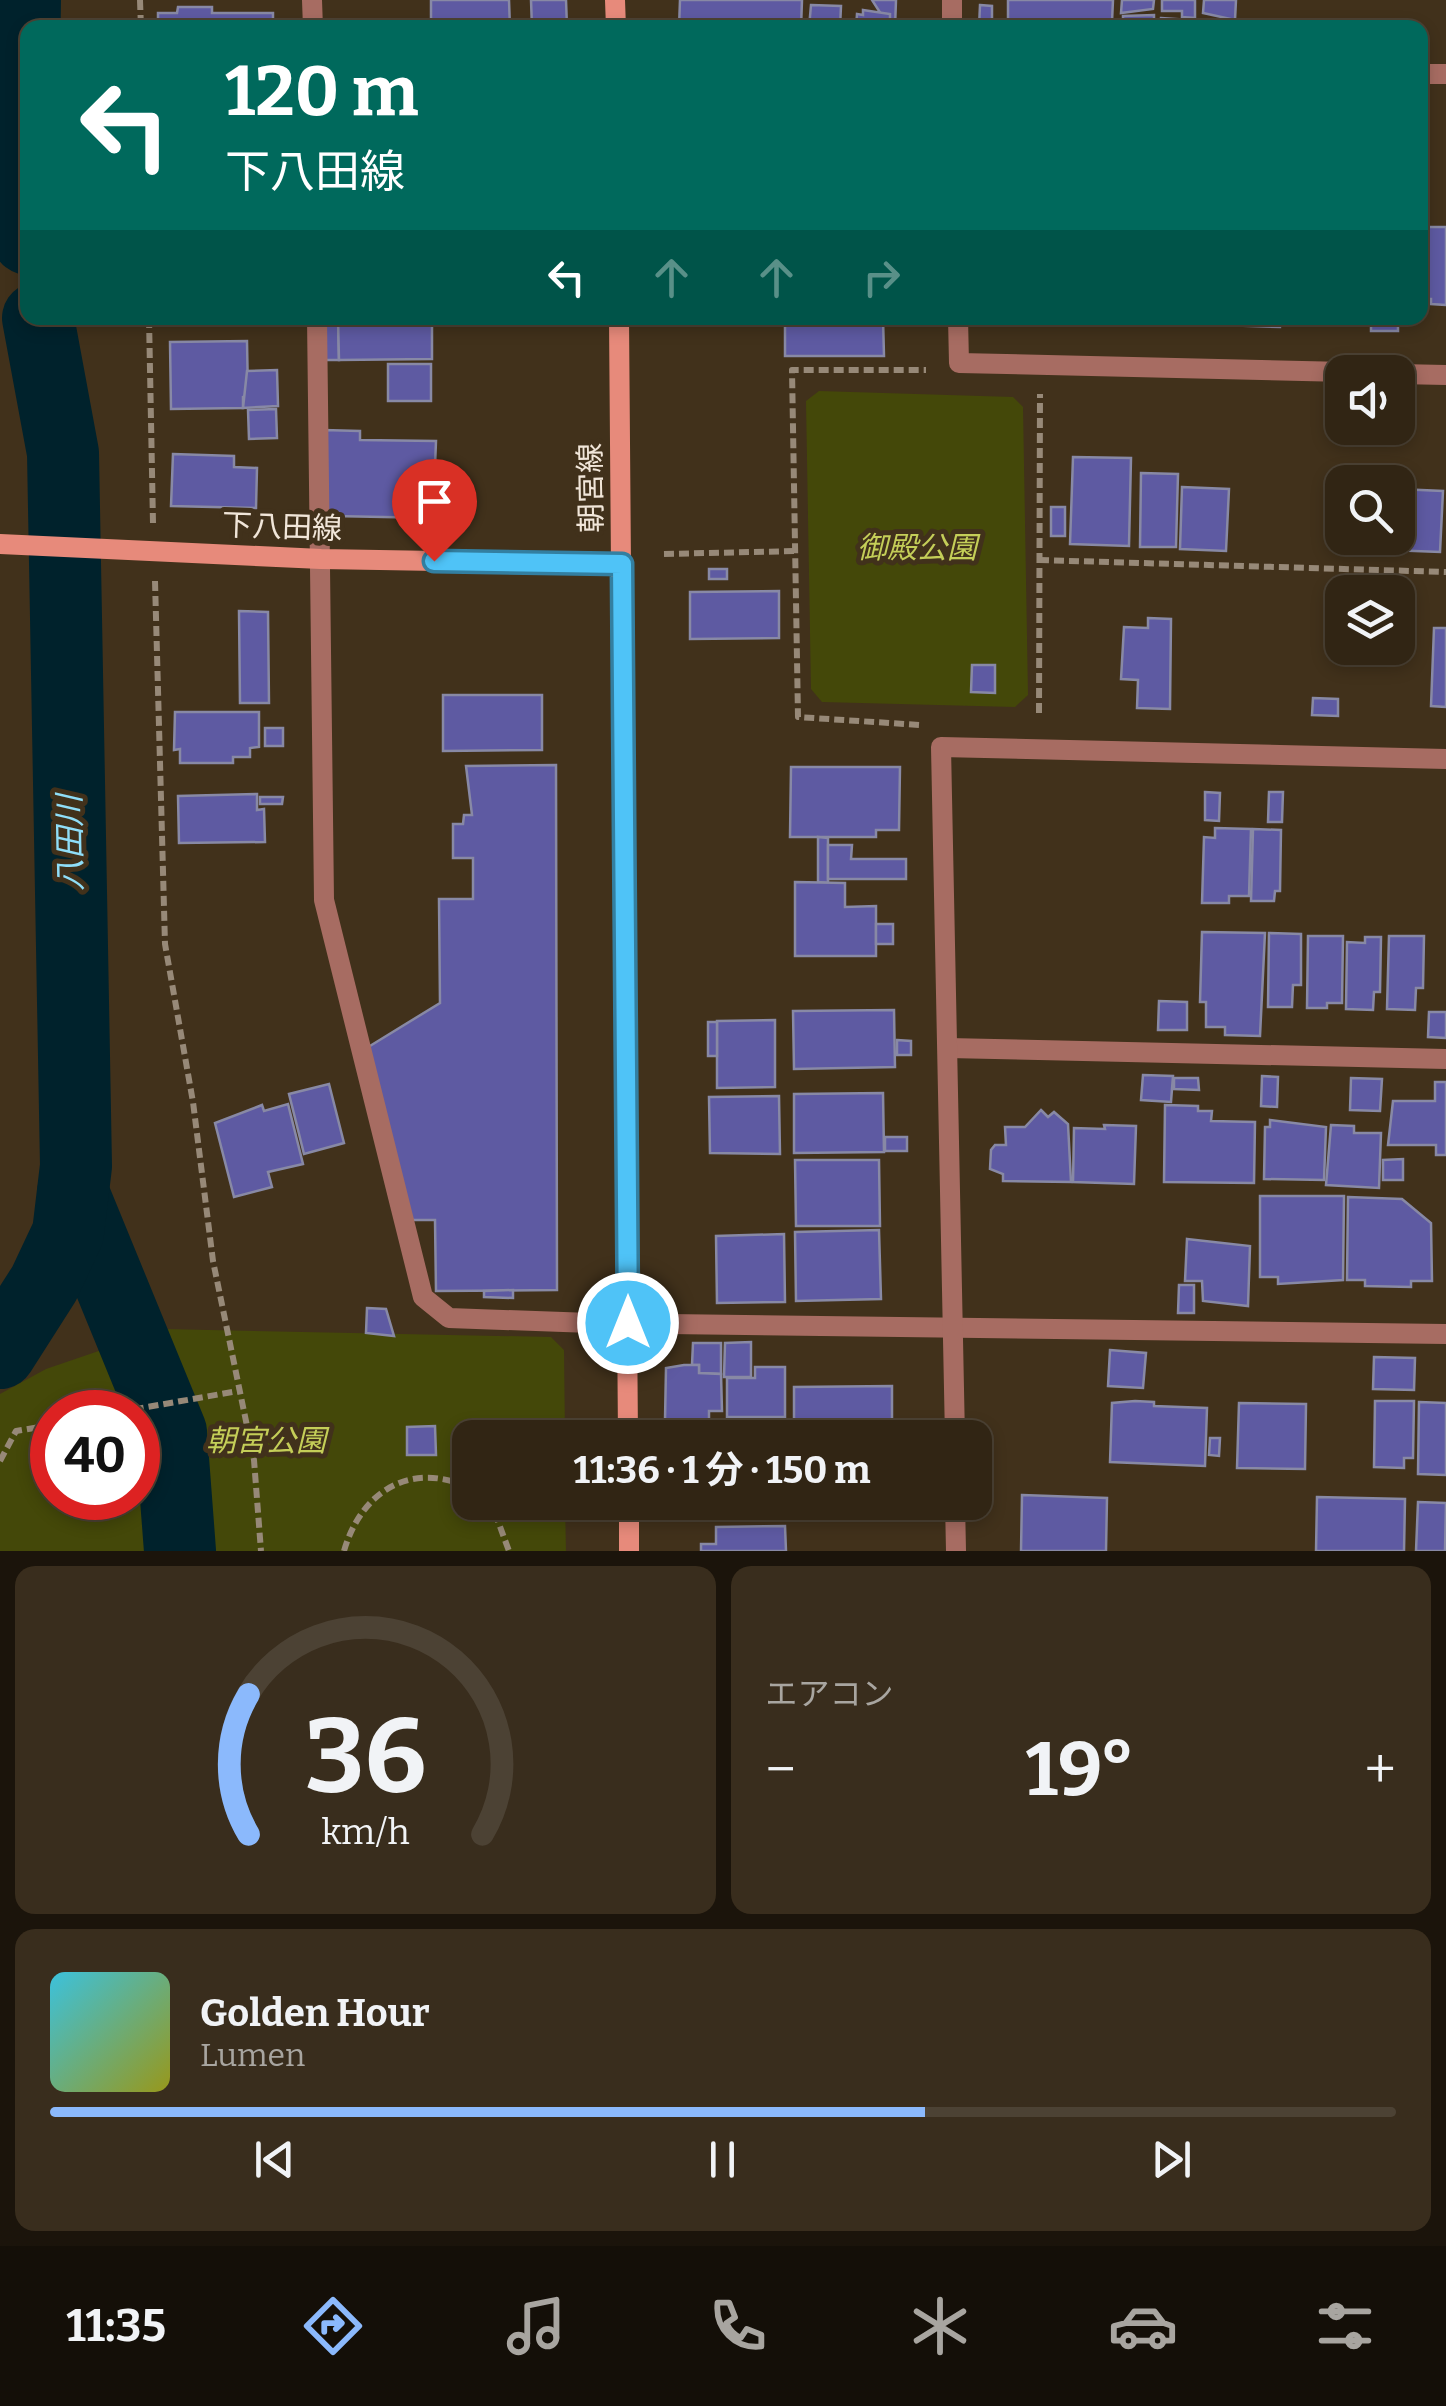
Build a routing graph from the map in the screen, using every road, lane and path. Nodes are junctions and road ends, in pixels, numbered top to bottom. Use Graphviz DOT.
graph roads {
  1 [pos="149,325"];
  2 [pos="317,325"];
  3 [pos="619,325"];
  4 [pos="958,325"];
  5 [pos="926,370"];
  6 [pos="1325,372"];
  7 [pos="1415,374"];
  8 [pos="1446,375"];
  9 [pos="1040,389"];
  10 [pos="0,544"];
  11 [pos="153,552"];
  12 [pos="797,552"];
  13 [pos="664,554"];
  14 [pos="321,559"];
  15 [pos="1039,560"];
  16 [pos="622,564"];
  17 [pos="1446,572"];
  18 [pos="1040,713"];
  19 [pos="918,725"];
  20 [pos="1446,758"];
  21 [pos="948,1048"];
  22 [pos="1446,1060"];
  23 [pos="628,1323"];
  24 [pos="954,1326"];
  25 [pos="1446,1334"];
  26 [pos="238,1391"];
  27 [pos="160,1405"];
  28 [pos="628,1420"];
  29 [pos="954,1420"];
  30 [pos="30,1429"];
  31 [pos="0,1461"];
  32 [pos="452,1483"];
  33 [pos="497,1520"];
  34 [pos="629,1520"];
  35 [pos="955,1520"];
  36 [pos="261,1551"];
  37 [pos="344,1551"];
  38 [pos="508,1551"];
  39 [pos="629,1551"];
  40 [pos="956,1551"];
  1 -- 11 [label="path"];
  2 -- 14 [label="street"];
  3 -- 16 [label="street, 朝宮線"];
  4 -- 6 [label="street"];
  5 -- 12 [label="path"];
  7 -- 8 [label="street"];
  9 -- 15 [label="path"];
  10 -- 11 [label="street, 下八田線"];
  11 -- 14 [label="street, 下八田線"];
  11 -- 26 [label="path"];
  12 -- 13 [label="path"];
  12 -- 19 [label="path"];
  14 -- 16 [label="street, 下八田線"];
  14 -- 23 [label="street"];
  15 -- 17 [label="path"];
  15 -- 18 [label="path"];
  16 -- 23 [label="street, 朝宮線"];
  20 -- 21 [label="street"];
  21 -- 22 [label="street"];
  21 -- 24 [label="street"];
  23 -- 24 [label="street"];
  23 -- 28 [label="street, 朝宮線"];
  24 -- 25 [label="street"];
  24 -- 29 [label="street"];
  26 -- 27 [label="path"];
  26 -- 36 [label="path"];
  30 -- 31 [label="path"];
  32 -- 37 [label="path"];
  33 -- 38 [label="path"];
  34 -- 39 [label="street"];
  35 -- 40 [label="street"];
}
